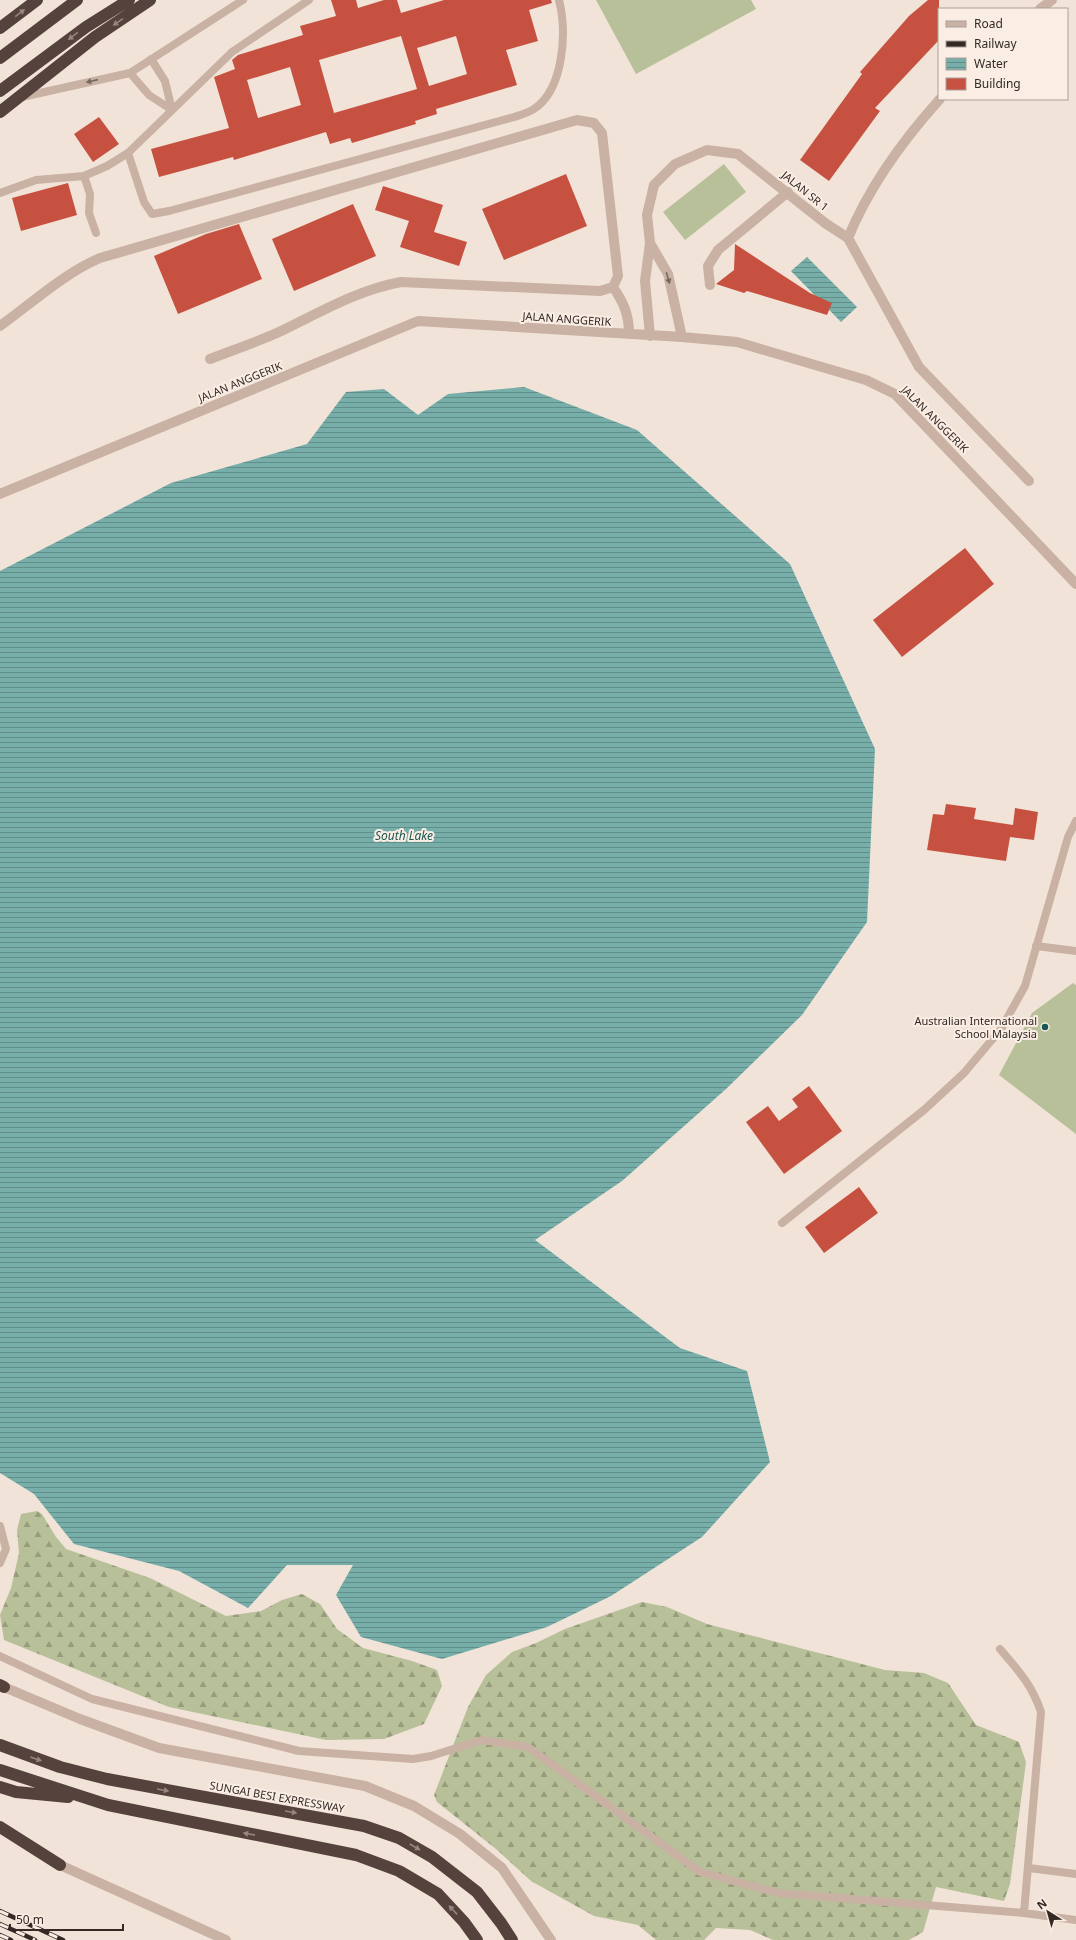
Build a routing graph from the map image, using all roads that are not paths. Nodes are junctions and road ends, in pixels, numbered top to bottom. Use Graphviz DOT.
graph roads {
  1 [pos="38,0"];
  2 [pos="77,0"];
  3 [pos="129,0"];
  4 [pos="150,0"];
  5 [pos="243,0"];
  6 [pos="309,0"];
  7 [pos="559,0"];
  8 [pos="1052,0"];
  9 [pos="1041,8"];
  10 [pos="0,28"];
  11 [pos="0,58"];
  12 [pos="151,59"];
  13 [pos="130,73"];
  14 [pos="0,91"];
  15 [pos="16,99"];
  16 [pos="939,100"];
  17 [pos="172,110"];
  18 [pos="0,112"];
  19 [pos="128,153"];
  20 [pos="84,176"];
  21 [pos="788,192"];
  22 [pos="0,194"];
  23 [pos="96,233"];
  24 [pos="848,238"];
  25 [pos="650,243"];
  26 [pos="710,285"];
  27 [pos="613,287"];
  28 [pos="0,326"];
  29 [pos="629,334"];
  30 [pos="650,336"];
  31 [pos="682,337"];
  32 [pos="210,358"];
  33 [pos="1029,482"];
  34 [pos="0,494"];
  35 [pos="1076,584"];
  36 [pos="1076,821"];
  37 [pos="1036,946"];
  38 [pos="1076,951"];
  39 [pos="782,1223"];
  40 [pos="0,1526"];
  41 [pos="0,1563"];
  42 [pos="1000,1649"];
  43 [pos="0,1656"];
  44 [pos="1,1686"];
  45 [pos="0,1740"];
  46 [pos="5,1747"];
  47 [pos="0,1770"];
  48 [pos="0,1787"];
  49 [pos="16,1792"];
  50 [pos="0,1794"];
  51 [pos="90,1799"];
  52 [pos="0,1827"];
  53 [pos="0,1832"];
  54 [pos="60,1865"];
  55 [pos="1029,1868"];
  56 [pos="1076,1874"];
  57 [pos="1024,1912"];
  58 [pos="1076,1920"];
  59 [pos="226,1940"];
  60 [pos="477,1940"];
  61 [pos="512,1940"];
  62 [pos="551,1940"];
  10 -- 1 [label="highway, one-way"];
  2 -- 11 [label="highway"];
  3 -- 14 [label="highway, one-way"];
  4 -- 15 [label="highway, one-way"];
  5 -- 12 [label="lane"];
  6 -- 17 [label="lane"];
  7 -- 19 [label="lane"];
  8 -- 9 [label="street"];
  12 -- 13 [label="lane"];
  12 -- 17 [label="lane"];
  13 -- 15 [label="lane, one-way"];
  13 -- 17 [label="lane"];
  15 -- 18 [label="highway"];
  16 -- 24 [label="street"];
  17 -- 19 [label="lane"];
  19 -- 20 [label="lane"];
  20 -- 22 [label="lane"];
  20 -- 23 [label="lane"];
  21 -- 24 [label="street, JALAN SR 1"];
  21 -- 25 [label="street, JALAN SR 1"];
  21 -- 26 [label="street"];
  24 -- 33 [label="street"];
  25 -- 30 [label="street"];
  25 -- 31 [label="street, one-way"];
  27 -- 28 [label="street"];
  27 -- 29 [label="street"];
  27 -- 32 [label="street"];
  29 -- 30 [label="street, JALAN ANGGERIK"];
  29 -- 34 [label="street, JALAN ANGGERIK"];
  30 -- 31 [label="street, JALAN ANGGERIK"];
  31 -- 35 [label="street, JALAN ANGGERIK"];
  36 -- 37 [label="lane"];
  37 -- 38 [label="lane"];
  37 -- 39 [label="lane"];
  40 -- 41 [label="lane"];
  42 -- 55 [label="lane"];
  43 -- 57 [label="lane"];
  44 -- 62 [label="street"];
  45 -- 46 [label="highway"];
  46 -- 61 [label="highway, SUNGAI BESI EXPRESSWAY, one-way"];
  47 -- 51 [label="highway"];
  48 -- 49 [label="highway"];
  49 -- 50 [label="highway"];
  49 -- 51 [label="highway"];
  60 -- 51 [label="highway, one-way"];
  52 -- 54 [label="highway"];
  53 -- 54 [label="highway"];
  54 -- 59 [label="street"];
  55 -- 56 [label="lane"];
  55 -- 57 [label="lane"];
  57 -- 58 [label="lane"];
}
